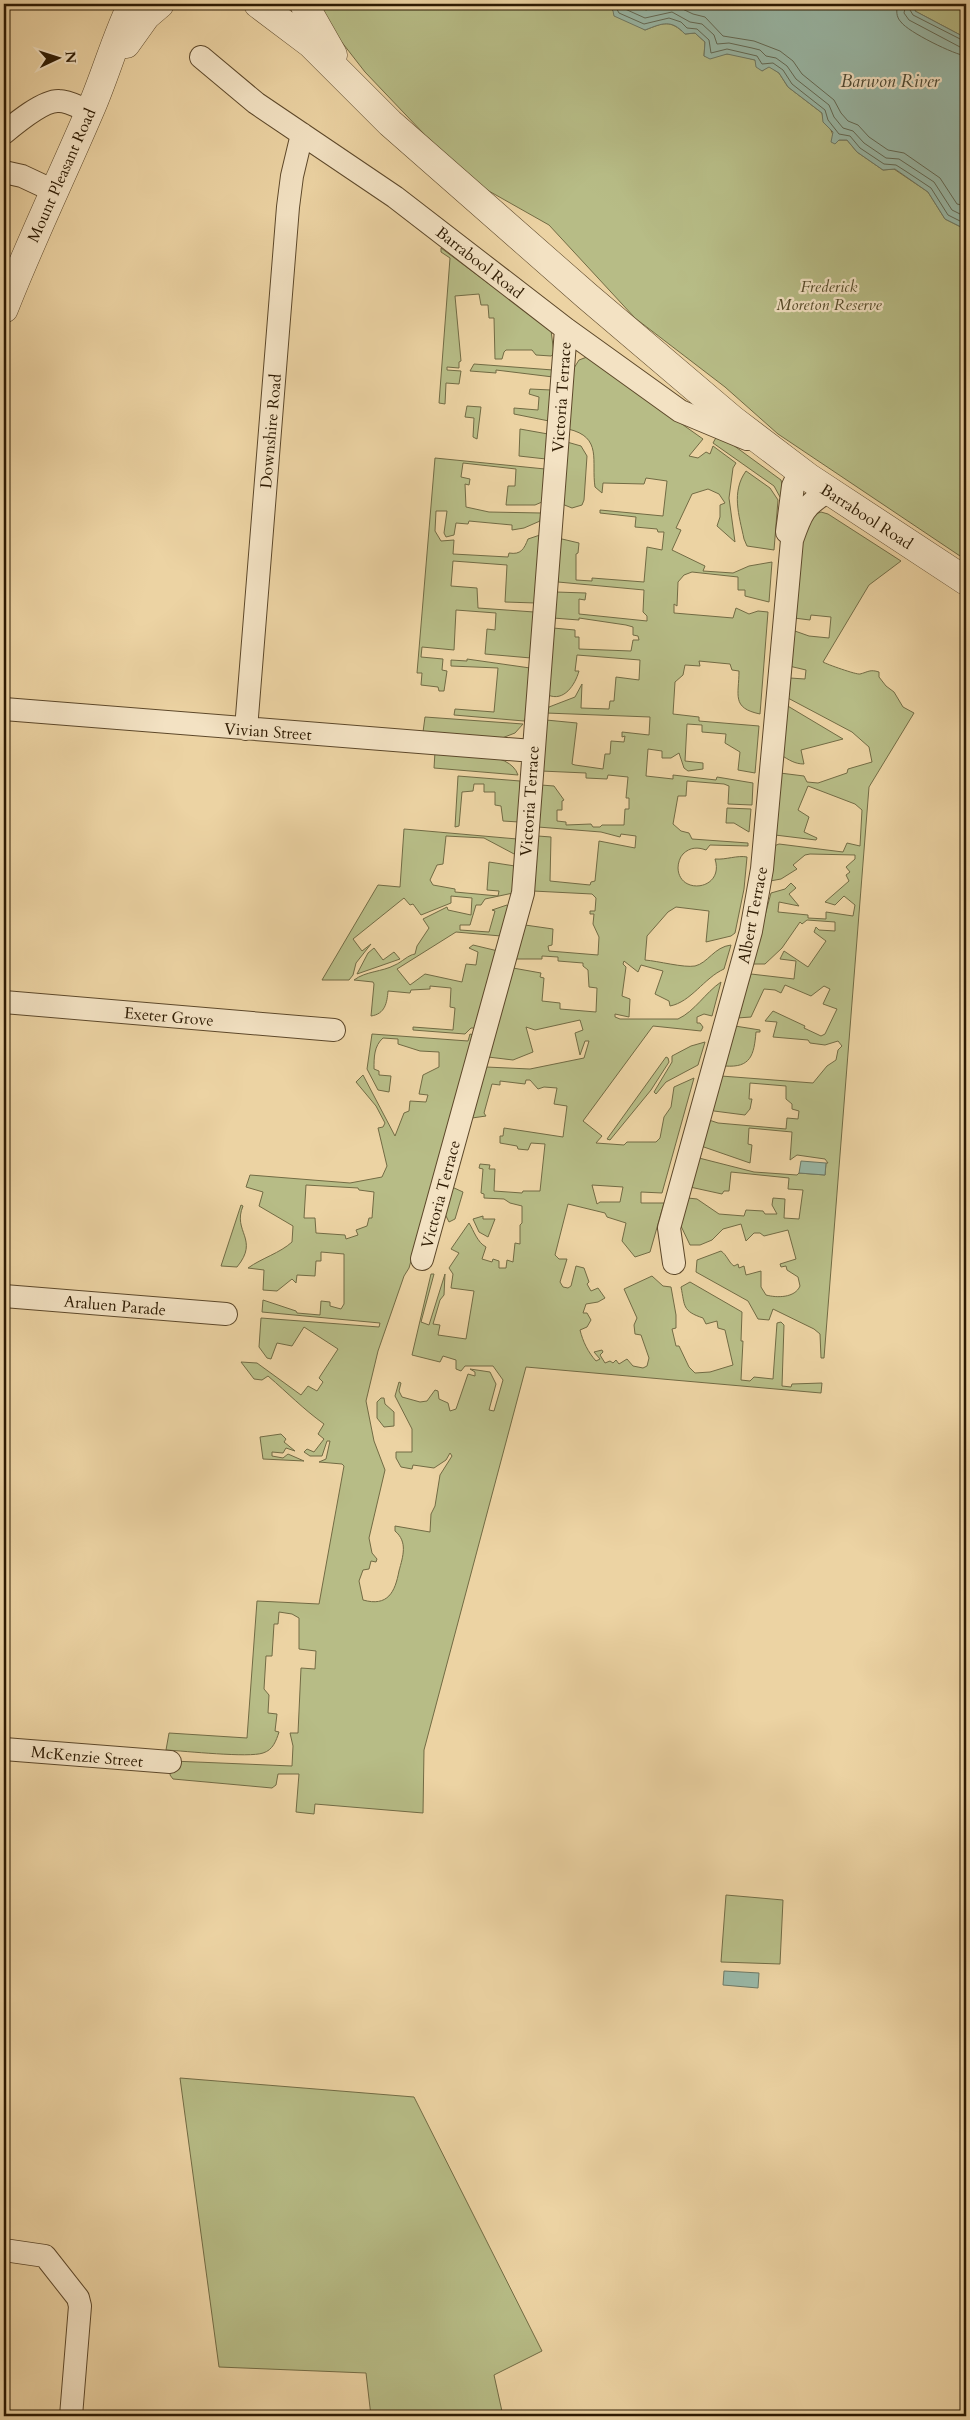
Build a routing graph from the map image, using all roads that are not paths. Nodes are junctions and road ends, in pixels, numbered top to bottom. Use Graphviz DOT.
graph roads {
  1 [pos="160,4"];
  2 [pos="258,4"];
  3 [pos="304,4"];
  4 [pos="126,10"];
  5 [pos="201,57"];
  6 [pos="108,70"];
  7 [pos="350,83"];
  8 [pos="89,111"];
  9 [pos="4,133"];
  10 [pos="302,134"];
  11 [pos="4,172"];
  12 [pos="54,191"];
  13 [pos="4,309"];
  14 [pos="566,329"];
  15 [pos="769,449"];
  16 [pos="800,471"];
  17 [pos="829,491"];
  18 [pos="789,558"];
  19 [pos="966,581"];
  20 [pos="4,709"];
  21 [pos="246,729"];
  22 [pos="533,751"];
  23 [pos="4,1002"];
  24 [pos="334,1030"];
  25 [pos="422,1260"];
  26 [pos="674,1263"];
  27 [pos="4,1296"];
  28 [pos="226,1314"];
  29 [pos="4,1749"];
  30 [pos="170,1762"];
  31 [pos="4,2250"];
  32 [pos="71,2416"];
  1 -- 6 [label="street, Mount Pleasant Road"];
  2 -- 7 [label="street, Barrabool Road"];
  3 -- 7 [label="street, Barrabool Road"];
  4 -- 6 [label="street, Mount Pleasant Road"];
  5 -- 10 [label="street, Barrabool Road"];
  6 -- 8 [label="street, Mount Pleasant Road"];
  7 -- 15 [label="street, Barrabool Road"];
  8 -- 9 [label="street"];
  8 -- 12 [label="street, Mount Pleasant Road"];
  10 -- 14 [label="street, Barrabool Road"];
  10 -- 21 [label="street, Downshire Road"];
  11 -- 12 [label="street"];
  12 -- 13 [label="street, Mount Pleasant Road"];
  14 -- 15 [label="street, Barrabool Road"];
  14 -- 22 [label="street, Victoria Terrace"];
  15 -- 16 [label="street, Barrabool Road"];
  16 -- 17 [label="street, Barrabool Road"];
  16 -- 18 [label="street, Albert Terrace"];
  17 -- 18 [label="street, Albert Terrace"];
  17 -- 19 [label="street, Barrabool Road"];
  18 -- 26 [label="street, Albert Terrace"];
  20 -- 21 [label="street, Vivian Street"];
  21 -- 22 [label="street, Vivian Street"];
  22 -- 25 [label="street, Victoria Terrace"];
  23 -- 24 [label="street, Exeter Grove"];
  27 -- 28 [label="street, Araluen Parade"];
  29 -- 30 [label="street, McKenzie Street"];
  31 -- 32 [label="street"];
}
